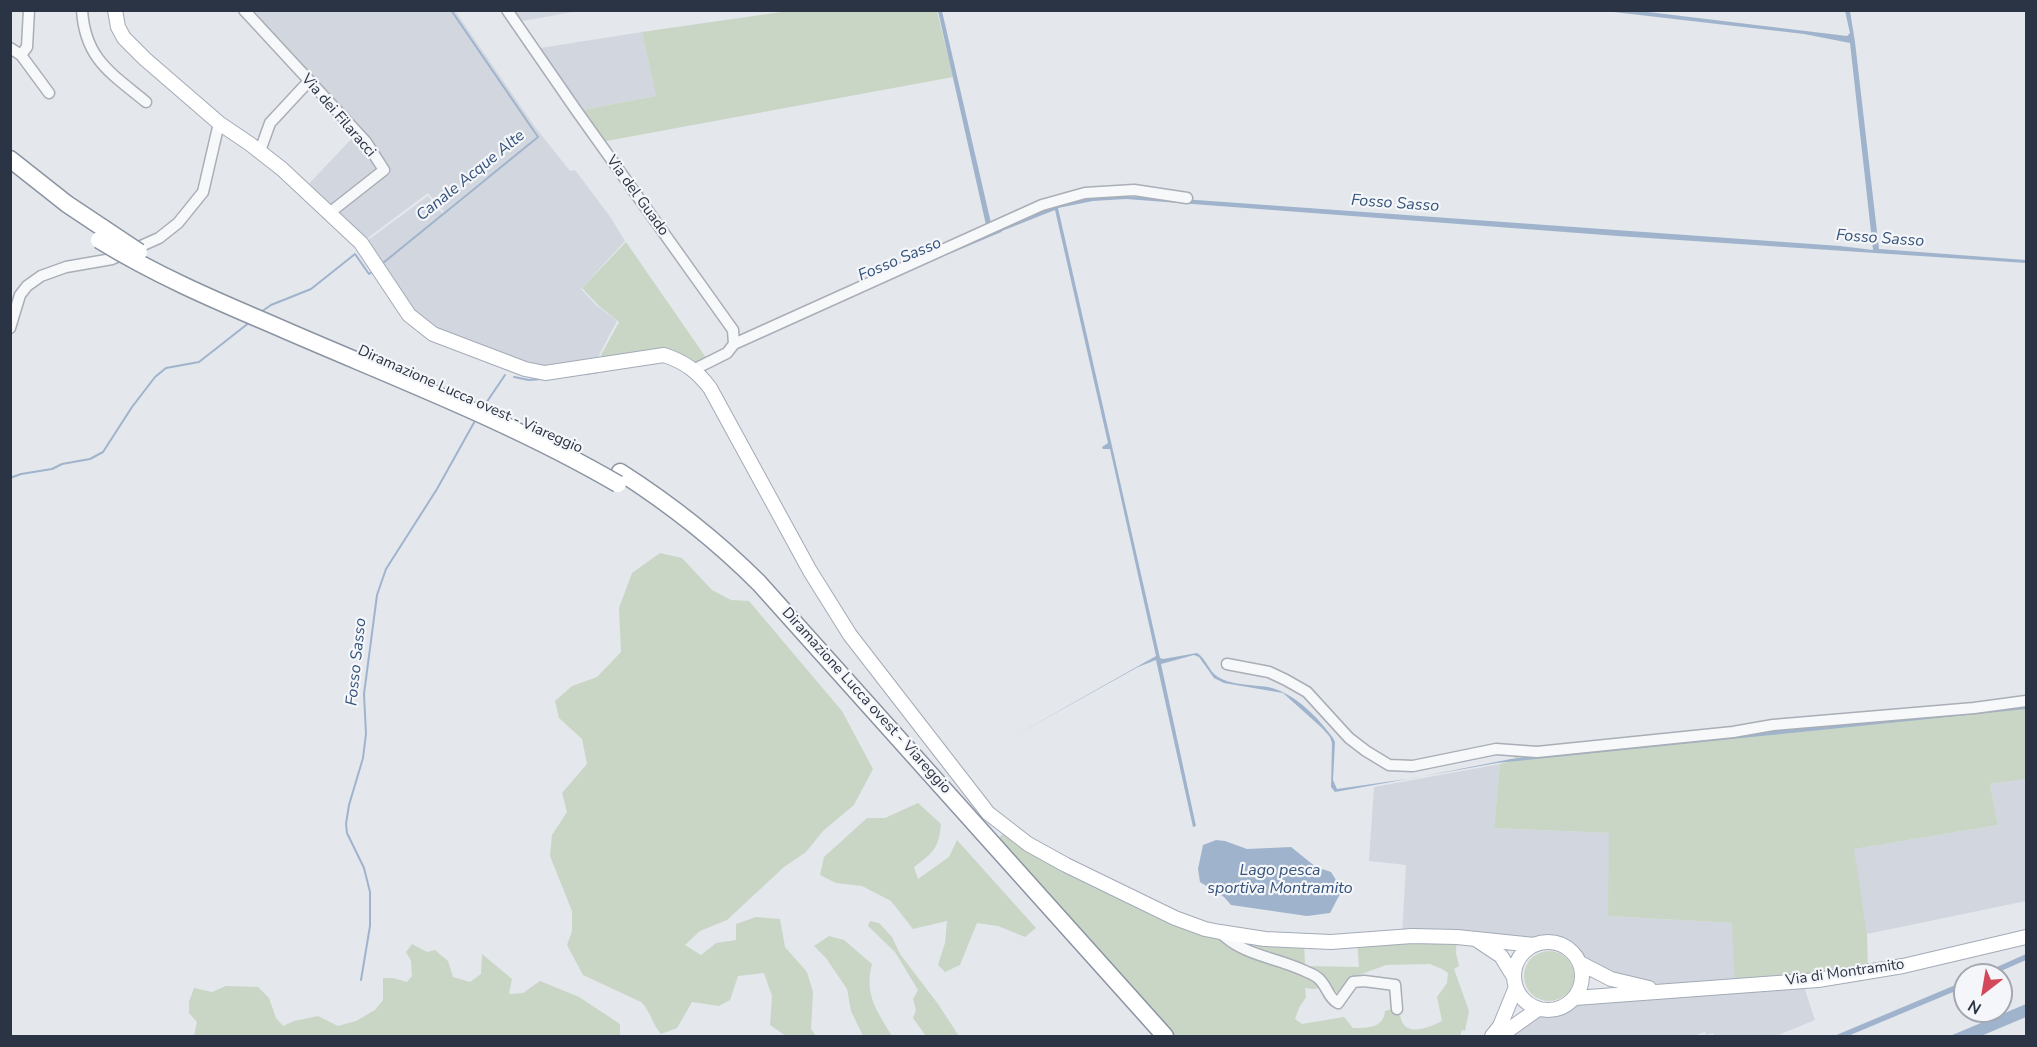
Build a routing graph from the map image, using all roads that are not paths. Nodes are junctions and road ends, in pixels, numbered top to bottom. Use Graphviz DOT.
graph roads {
  1 [pos="29,10"];
  2 [pos="82,10"];
  3 [pos="115,10"];
  4 [pos="244,10"];
  5 [pos="507,10"];
  6 [pos="10,48"];
  7 [pos="21,55"];
  8 [pos="309,81"];
  9 [pos="49,93"];
  10 [pos="146,102"];
  11 [pos="219,123"];
  12 [pos="260,151"];
  13 [pos="10,159"];
  14 [pos="10,172"];
  15 [pos="1187,198"];
  16 [pos="328,214"];
  17 [pos="101,234"];
  18 [pos="10,328"];
  19 [pos="734,344"];
  20 [pos="695,369"];
  21 [pos="756,588"];
  22 [pos="1227,664"];
  23 [pos="2026,701"];
  24 [pos="1220,932"];
  25 [pos="2026,937"];
  26 [pos="1475,939"];
  27 [pos="1534,945"];
  28 [pos="1580,963"];
  29 [pos="1515,982"];
  30 [pos="1660,991"];
  31 [pos="1575,998"];
  32 [pos="1397,1009"];
  33 [pos="1538,1009"];
  34 [pos="1154,1032"];
  35 [pos="1492,1036"];
  36 [pos="1500,1036"];
  1 -- 7 [label="street"];
  2 -- 10 [label="street"];
  3 -- 11 [label="main road"];
  4 -- 8 [label="street, Via dei Filaracci"];
  5 -- 19 [label="street, Via del Guado"];
  6 -- 7 [label="street"];
  7 -- 9 [label="street"];
  8 -- 12 [label="street"];
  8 -- 16 [label="street, Via dei Filaracci"];
  11 -- 12 [label="main road"];
  11 -- 18 [label="street"];
  12 -- 16 [label="main road"];
  13 -- 17 [label="highway, Diramazione Lucca ovest - Viareggio"];
  14 -- 17 [label="highway, Diramazione Lucca ovest - Viareggio"];
  15 -- 19 [label="street"];
  16 -- 20 [label="main road"];
  17 -- 21 [label="highway, Diramazione Lucca ovest - Viareggio, bridge"];
  19 -- 20 [label="street"];
  20 -- 24 [label="main road"];
  21 -- 34 [label="highway, Diramazione Lucca ovest - Viareggio"];
  21 -- 34 [label="highway, Diramazione Lucca ovest - Viareggio"];
  22 -- 23 [label="street"];
  24 -- 26 [label="main road"];
  24 -- 32 [label="street"];
  25 -- 30 [label="main road, Via di Montramito"];
  26 -- 27 [label="main road"];
  26 -- 29 [label="main road"];
  27 -- 28 [label="main road"];
  27 -- 29 [label="main road"];
  28 -- 30 [label="main road, Via di Montramito"];
  28 -- 31 [label="main road"];
  29 -- 33 [label="main road"];
  29 -- 35 [label="main road"];
  30 -- 31 [label="main road, Via di Montramito"];
  31 -- 33 [label="main road"];
  33 -- 36 [label="main road"];
}
